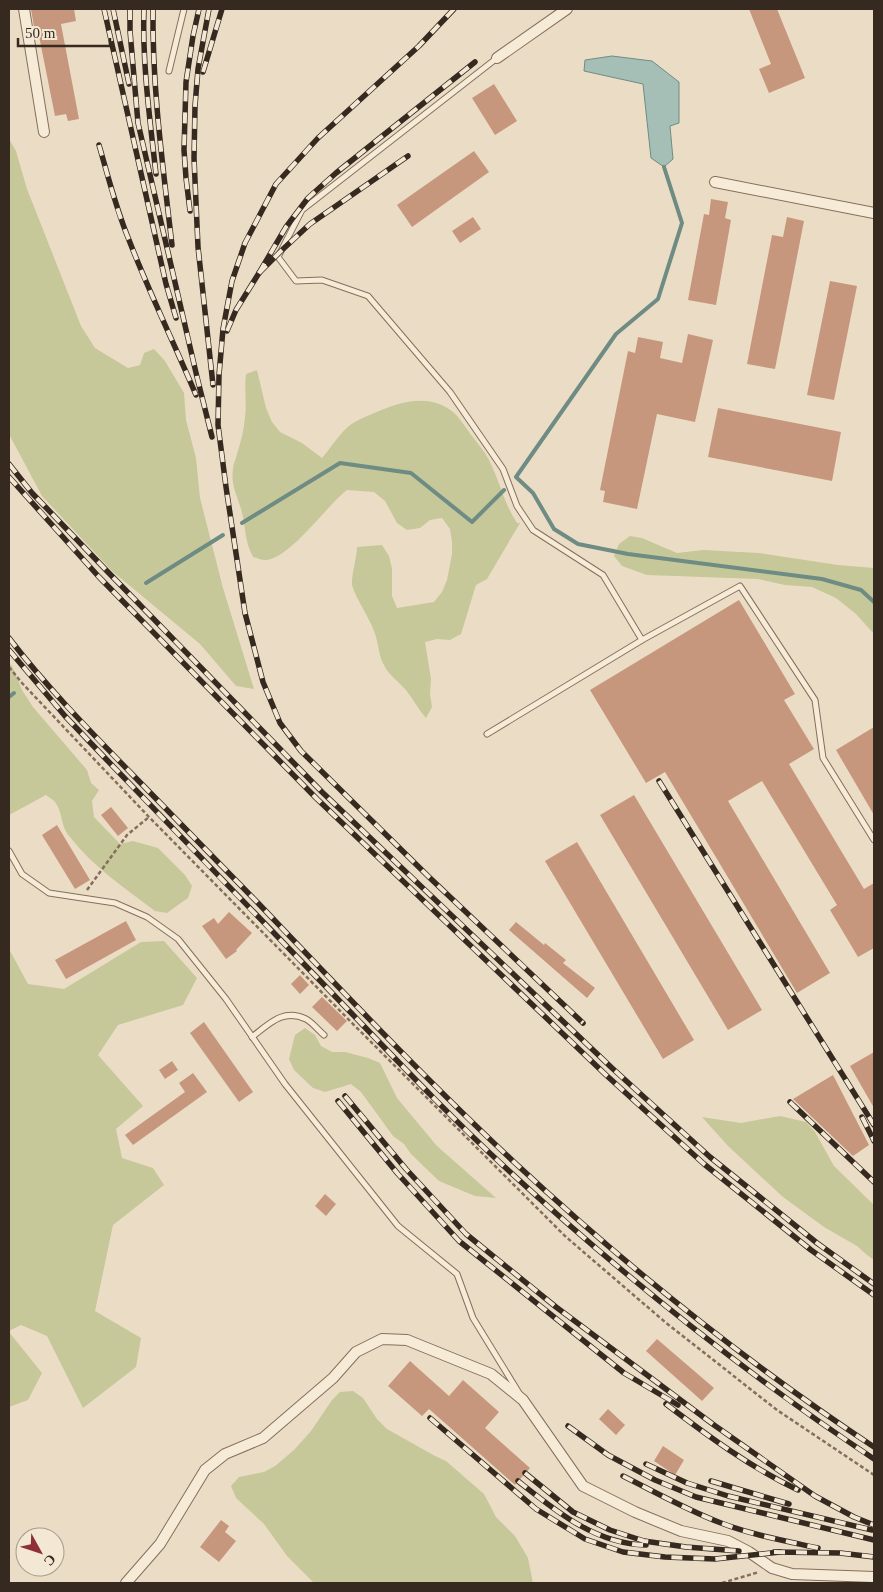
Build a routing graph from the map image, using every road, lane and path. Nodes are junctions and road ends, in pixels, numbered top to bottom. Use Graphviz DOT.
graph roads {
  1 [pos="24,9"];
  2 [pos="184,9"];
  3 [pos="566,9"];
  4 [pos="497,58"];
  5 [pos="169,71"];
  6 [pos="44,132"];
  7 [pos="715,182"];
  8 [pos="874,213"];
  9 [pos="642,640"];
  10 [pos="9,667"];
  11 [pos="487,734"];
  12 [pos="148,818"];
  13 [pos="874,840"];
  14 [pos="9,850"];
  15 [pos="82,898"];
  16 [pos="324,1035"];
  17 [pos="252,1037"];
  18 [pos="523,1400"];
  19 [pos="874,1475"];
  20 [pos="772,1568"];
  21 [pos="874,1577"];
  22 [pos="127,1582"];
  23 [pos="722,1583"];
  1 -- 6 [label="street"];
  2 -- 5 [label="lane"];
  3 -- 4 [label="street"];
  4 -- 9 [label="lane"];
  7 -- 8 [label="street"];
  9 -- 11 [label="lane"];
  9 -- 13 [label="lane"];
  10 -- 12 [label="path"];
  12 -- 15 [label="path"];
  12 -- 19 [label="path"];
  14 -- 15 [label="lane"];
  15 -- 17 [label="lane"];
  16 -- 17 [label="lane"];
  17 -- 18 [label="lane"];
  18 -- 20 [label="street"];
  18 -- 22 [label="street"];
  20 -- 21 [label="street"];
  20 -- 23 [label="path"];
}
